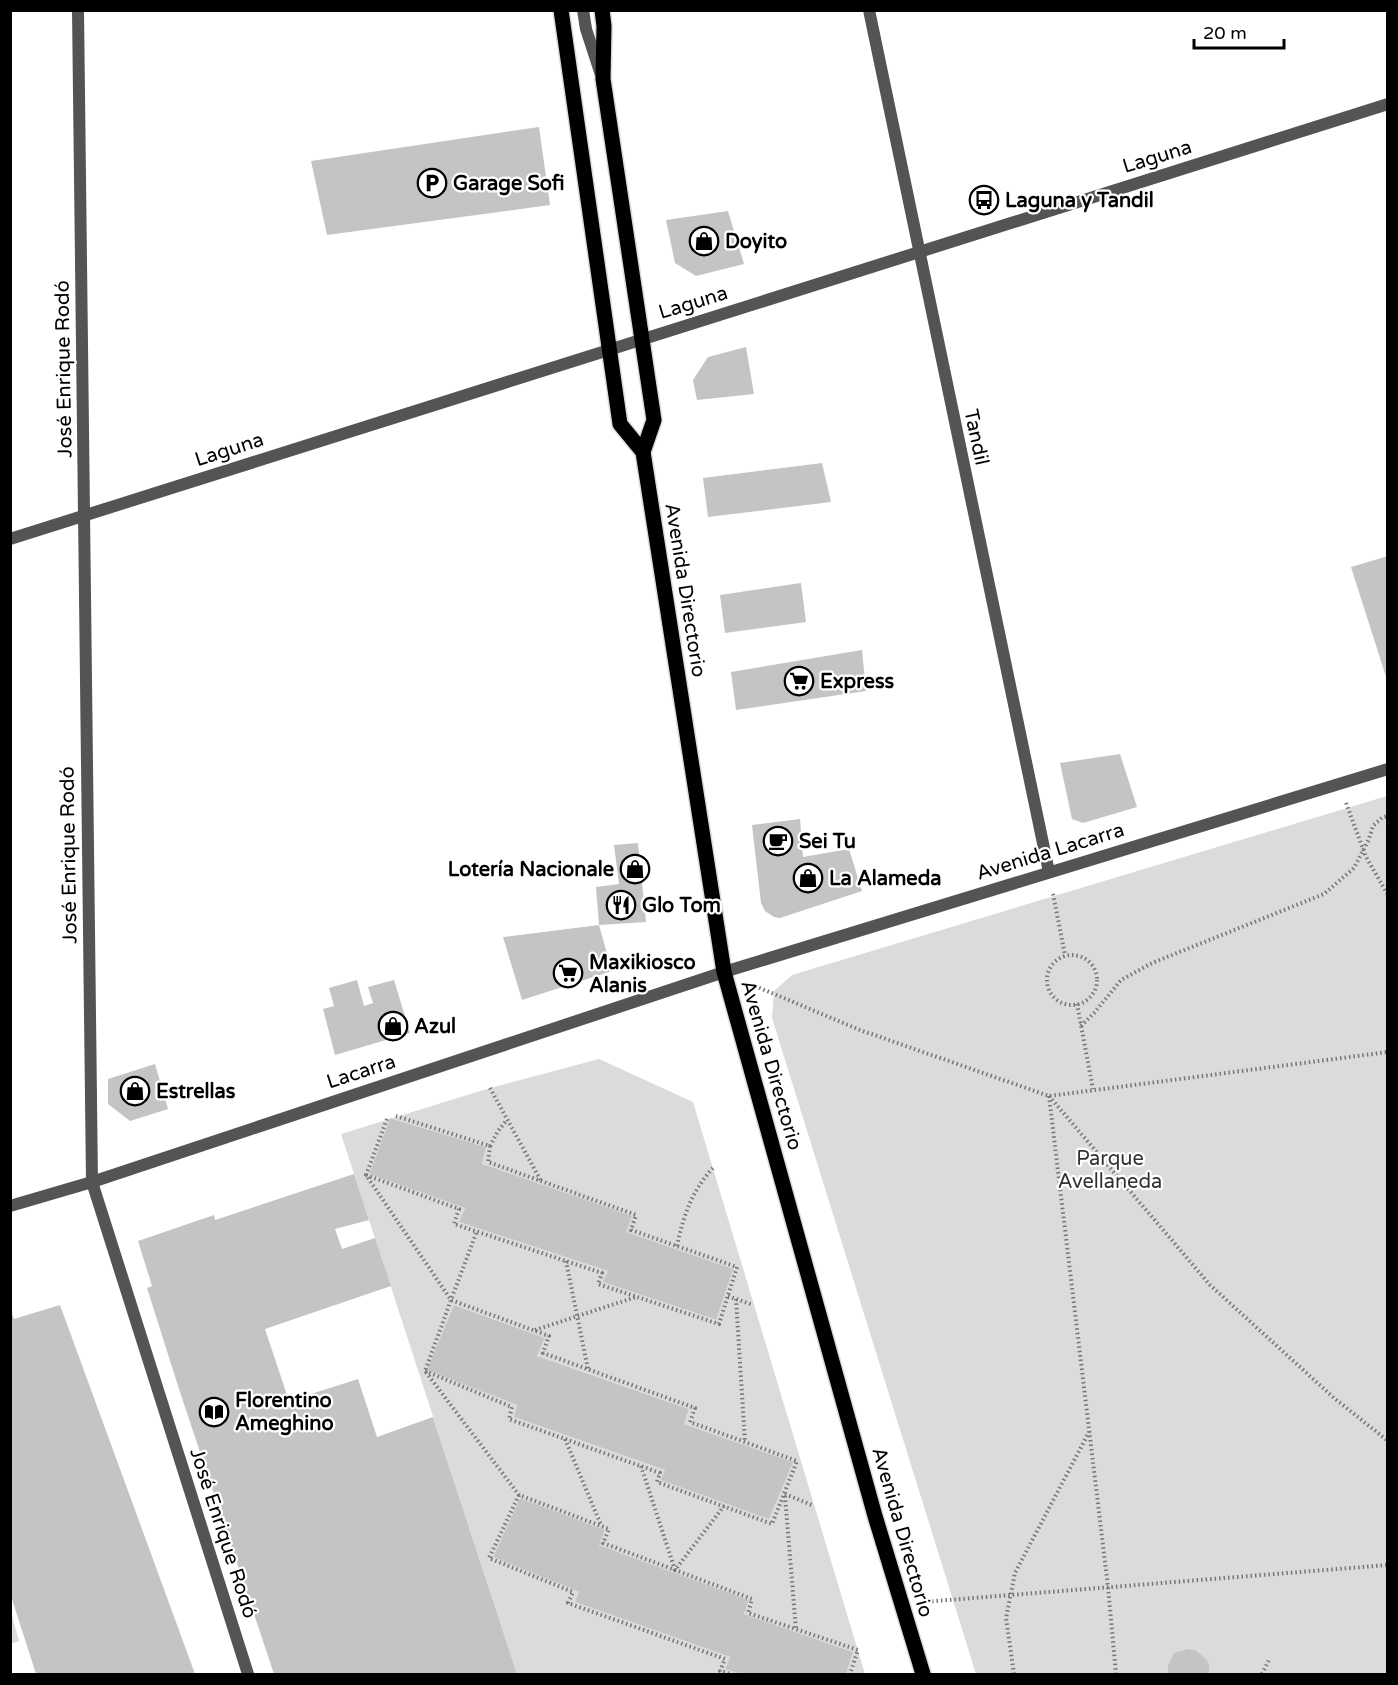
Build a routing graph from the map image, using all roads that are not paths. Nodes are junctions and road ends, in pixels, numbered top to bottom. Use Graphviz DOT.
graph roads {
  1 [pos="78,10"];
  2 [pos="561,10"];
  3 [pos="583,10"];
  4 [pos="602,10"];
  5 [pos="869,10"];
  6 [pos="603,79"];
  7 [pos="1388,104"];
  8 [pos="918,252"];
  9 [pos="642,339"];
  10 [pos="609,349"];
  11 [pos="643,452"];
  12 [pos="84,515"];
  13 [pos="10,539"];
  14 [pos="1388,769"];
  15 [pos="1049,872"];
  16 [pos="724,972"];
  17 [pos="92,1182"];
  18 [pos="10,1206"];
  19 [pos="248,1674"];
  20 [pos="923,1674"];
  1 -- 12 [label="street, José Enrique Rodó"];
  2 -- 10 [label="main road"];
  3 -- 6 [label="street"];
  4 -- 6 [label="main road, Avenida Directorio"];
  5 -- 8 [label="street, Tandil"];
  6 -- 9 [label="main road, Avenida Directorio"];
  7 -- 8 [label="street, Laguna"];
  8 -- 9 [label="street, Laguna"];
  8 -- 15 [label="street, Tandil"];
  9 -- 10 [label="street, Laguna"];
  9 -- 11 [label="main road, Avenida Directorio"];
  10 -- 11 [label="main road"];
  10 -- 12 [label="street, Laguna"];
  11 -- 16 [label="main road, Avenida Directorio"];
  12 -- 13 [label="street, Laguna"];
  12 -- 17 [label="street, José Enrique Rodó"];
  14 -- 15 [label="street, Avenida Lacarra"];
  15 -- 16 [label="street, Avenida Lacarra"];
  16 -- 17 [label="street, Lacarra"];
  16 -- 20 [label="main road, Avenida Directorio"];
  17 -- 18 [label="street, Lacarra"];
  17 -- 19 [label="street, José Enrique Rodó"];
}
